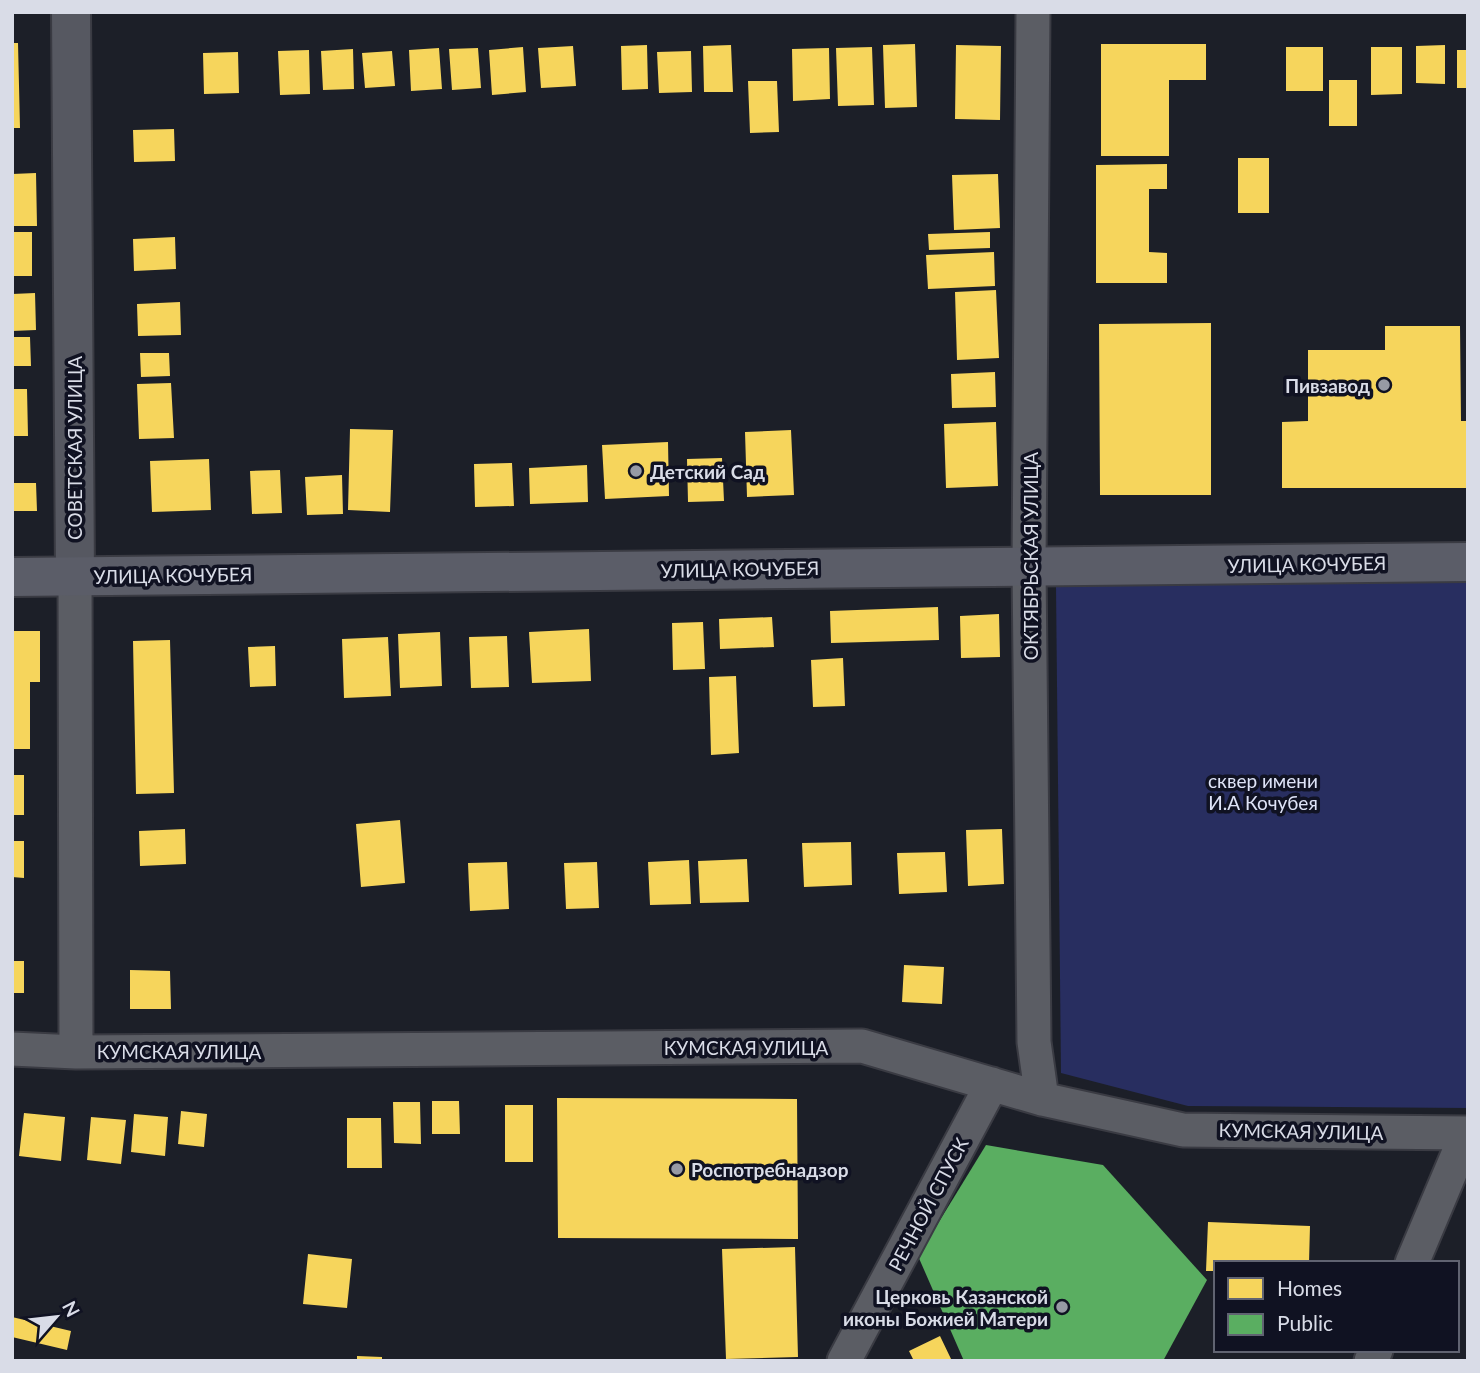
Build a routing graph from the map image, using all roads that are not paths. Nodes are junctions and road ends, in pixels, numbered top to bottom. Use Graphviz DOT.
graph roads {
  1 [pos="71,12"];
  2 [pos="1033,12"];
  3 [pos="1468,562"];
  4 [pos="1029,567"];
  5 [pos="12,576"];
  6 [pos="75,576"];
  7 [pos="12,1049"];
  8 [pos="76,1052"];
  9 [pos="992,1084"];
  10 [pos="1042,1099"];
  11 [pos="1467,1133"];
  12 [pos="1413,1261"];
  13 [pos="844,1361"];
  1 -- 6 [label="street, СОВЕТСКАЯ УЛИЦА"];
  2 -- 4 [label="street, ОКТЯБРЬСКАЯ УЛИЦА"];
  3 -- 4 [label="main road, УЛИЦА КОЧУБЕЯ"];
  4 -- 6 [label="main road, УЛИЦА КОЧУБЕЯ"];
  4 -- 10 [label="street, ОКТЯБРЬСКАЯ УЛИЦА"];
  5 -- 6 [label="main road, УЛИЦА КОЧУБЕЯ"];
  6 -- 8 [label="street, СОВЕТСКАЯ УЛИЦА"];
  7 -- 8 [label="street, КУМСКАЯ УЛИЦА"];
  8 -- 9 [label="street, КУМСКАЯ УЛИЦА"];
  9 -- 10 [label="street, КУМСКАЯ УЛИЦА"];
  9 -- 13 [label="street, РЕЧНОЙ СПУСК"];
  10 -- 11 [label="street, КУМСКАЯ УЛИЦА"];
  11 -- 12 [label="street"];
}
